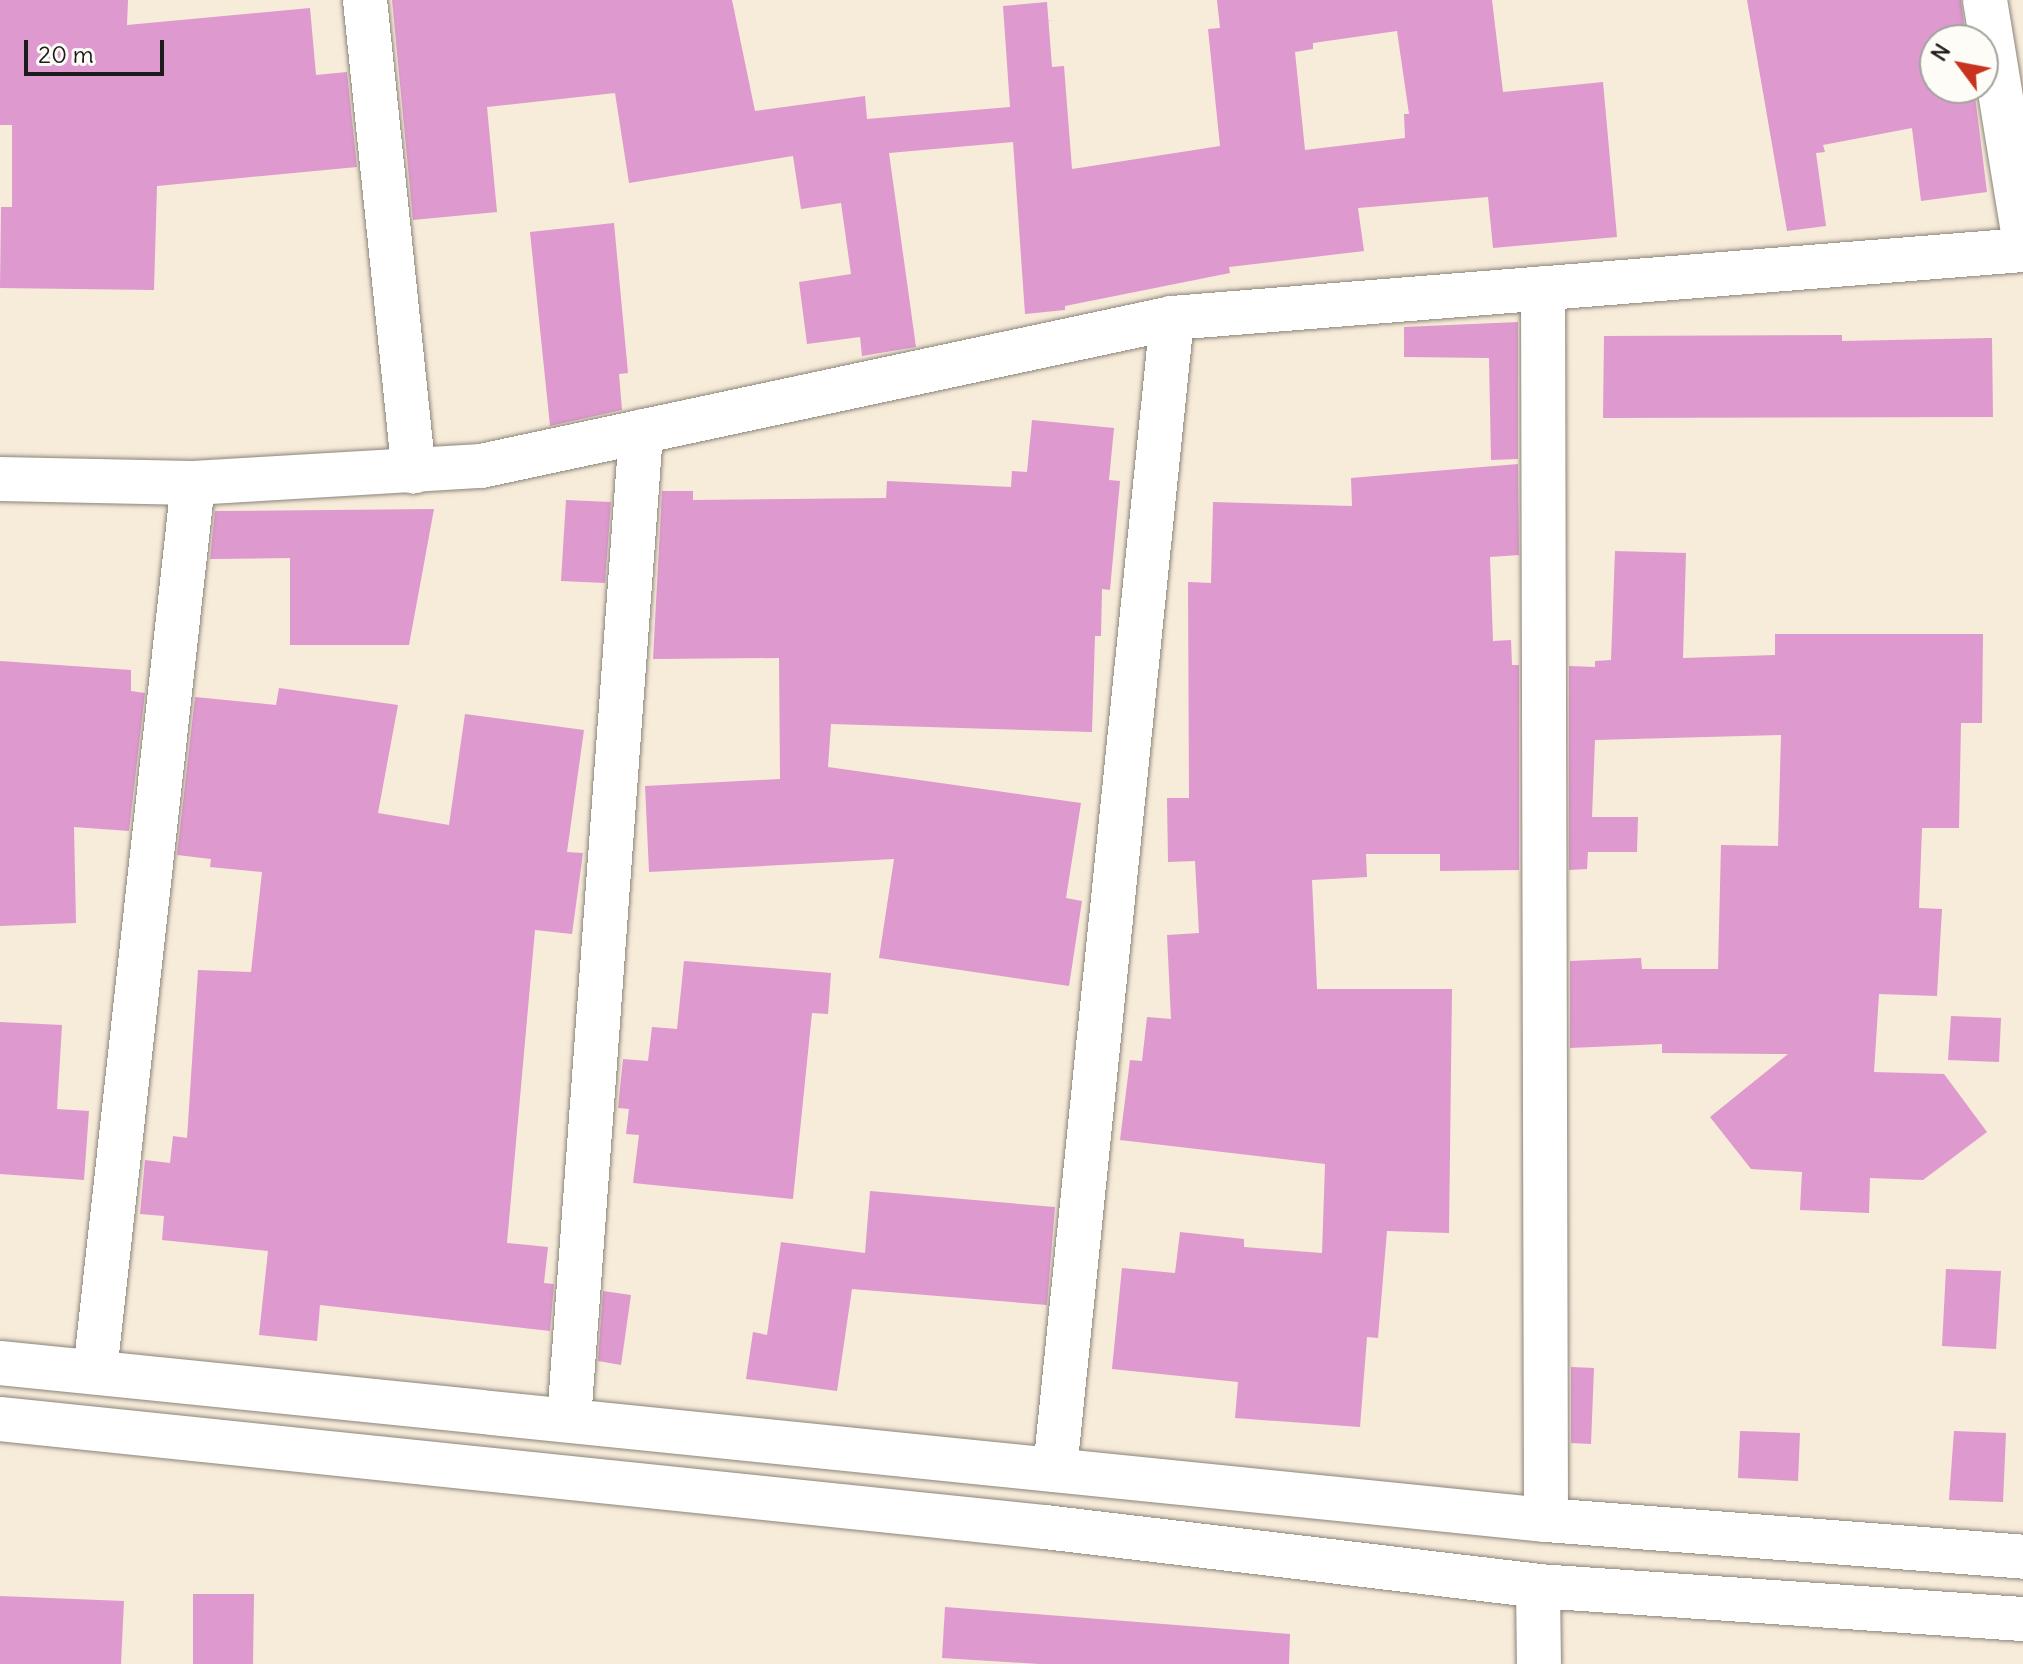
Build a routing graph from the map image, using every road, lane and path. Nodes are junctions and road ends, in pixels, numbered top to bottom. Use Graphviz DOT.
graph roads {
  1 [pos="365,0"];
  2 [pos="1985,0"];
  3 [pos="2023,231"];
  4 [pos="2023,250"];
  5 [pos="1543,288"];
  6 [pos="1172,318"];
  7 [pos="641,432"];
  8 [pos="414,471"];
  9 [pos="0,479"];
  10 [pos="193,483"];
  11 [pos="0,1363"];
  12 [pos="95,1372"];
  13 [pos="0,1419"];
  14 [pos="569,1420"];
  15 [pos="1055,1470"];
  16 [pos="1546,1520"];
  17 [pos="2023,1557"];
  18 [pos="1538,1586"];
  19 [pos="2023,1619"];
  20 [pos="1539,1664"];
  1 -- 8 [label="street"];
  2 -- 3 [label="street"];
  4 -- 5 [label="street"];
  5 -- 6 [label="street"];
  5 -- 16 [label="street"];
  6 -- 7 [label="street"];
  6 -- 15 [label="street"];
  7 -- 8 [label="street"];
  7 -- 14 [label="street"];
  8 -- 10 [label="street"];
  9 -- 10 [label="street"];
  10 -- 12 [label="street"];
  11 -- 12 [label="street"];
  12 -- 14 [label="street"];
  13 -- 18 [label="street"];
  14 -- 15 [label="street"];
  15 -- 16 [label="street"];
  16 -- 17 [label="street"];
  18 -- 19 [label="street"];
  18 -- 20 [label="street"];
}
